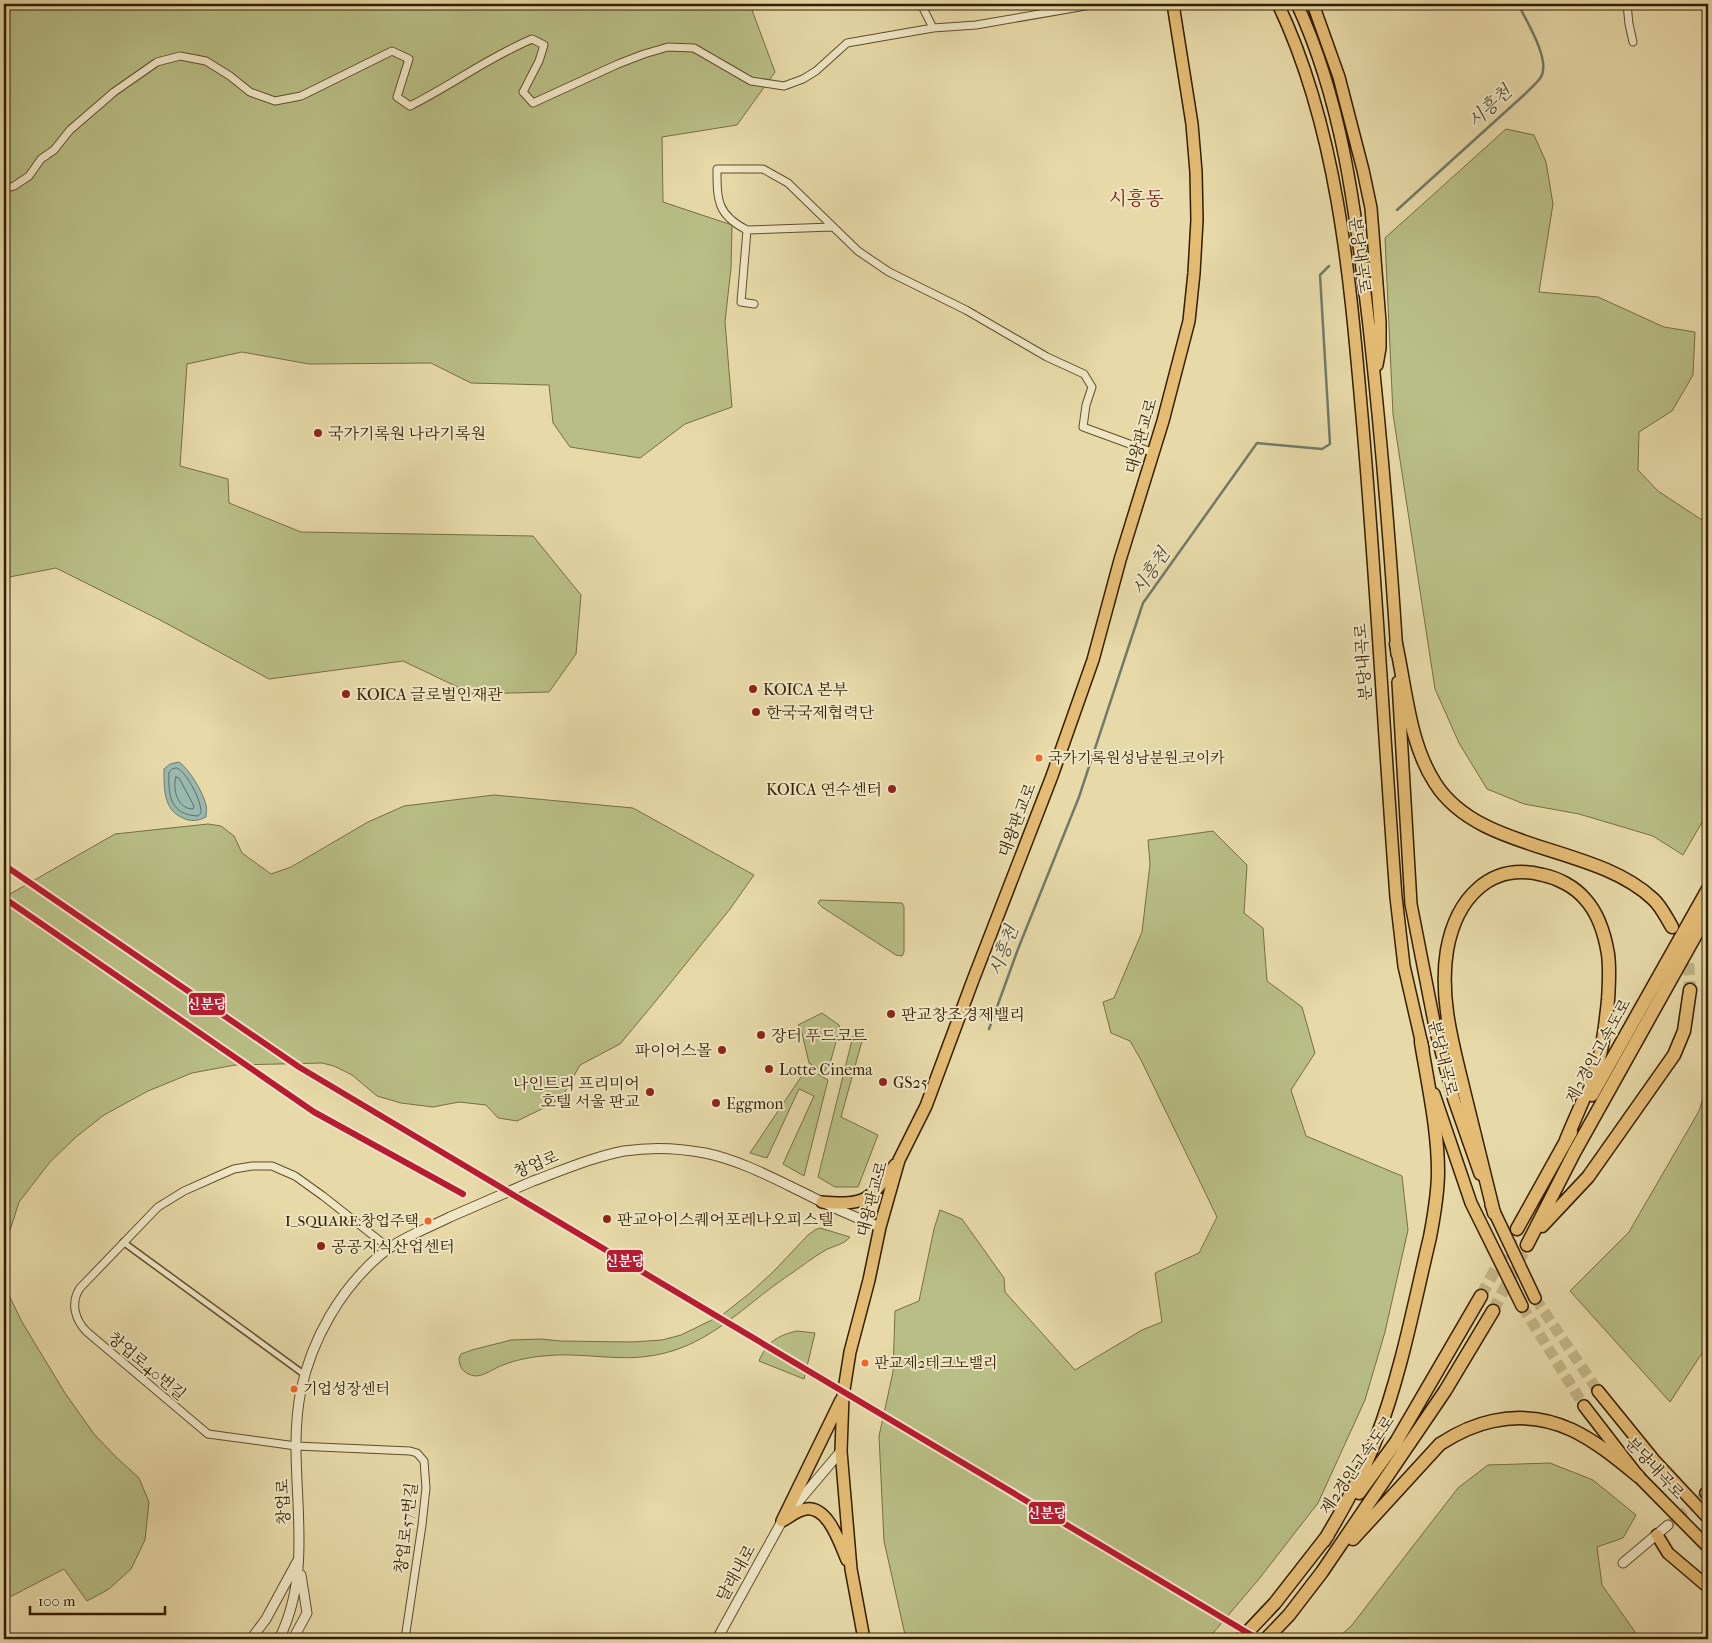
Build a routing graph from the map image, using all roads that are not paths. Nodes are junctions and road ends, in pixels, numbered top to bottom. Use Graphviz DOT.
graph roads {
  1 [pos="921,4"];
  2 [pos="1097,4"];
  3 [pos="1173,4"];
  4 [pos="1278,4"];
  5 [pos="1297,4"];
  6 [pos="1313,4"];
  7 [pos="1627,4"];
  8 [pos="933,28"];
  9 [pos="1633,42"];
  10 [pos="4,189"];
  11 [pos="832,227"];
  12 [pos="747,230"];
  13 [pos="754,304"];
  14 [pos="1374,380"];
  15 [pos="1154,453"];
  16 [pos="1396,644"];
  17 [pos="1708,888"];
  18 [pos="1708,913"];
  19 [pos="1672,927"];
  20 [pos="1690,990"];
  21 [pos="1421,1042"];
  22 [pos="1566,1140"];
  23 [pos="899,1160"];
  24 [pos="822,1202"];
  25 [pos="1494,1213"];
  26 [pos="880,1227"];
  27 [pos="1517,1229"];
  28 [pos="123,1242"];
  29 [pos="390,1248"];
  30 [pos="1481,1296"];
  31 [pos="1535,1298"];
  32 [pos="1522,1306"];
  33 [pos="1493,1311"];
  34 [pos="305,1375"];
  35 [pos="1598,1391"];
  36 [pos="843,1396"];
  37 [pos="1584,1406"];
  38 [pos="296,1446"];
  39 [pos="841,1451"];
  40 [pos="1638,1476"];
  41 [pos="1708,1518"];
  42 [pos="782,1521"];
  43 [pos="1668,1526"];
  44 [pos="1656,1535"];
  45 [pos="1324,1541"];
  46 [pos="1704,1543"];
  47 [pos="1708,1552"];
  48 [pos="299,1560"];
  49 [pos="1623,1562"];
  50 [pos="850,1569"];
  51 [pos="1322,1572"];
  52 [pos="1708,1587"];
  53 [pos="251,1639"];
  54 [pos="279,1639"];
  55 [pos="293,1639"];
  56 [pos="405,1639"];
  57 [pos="717,1639"];
  58 [pos="864,1639"];
  59 [pos="1241,1639"];
  60 [pos="1266,1639"];
  1 -- 8 [label="street"];
  2 -- 8 [label="street"];
  3 -- 15 [label="main road, 대왕판교로"];
  4 -- 21 [label="main road, 분당내곡로"];
  5 -- 14 [label="main road, 분당내곡로"];
  6 -- 14 [label="main road"];
  7 -- 9 [label="street"];
  8 -- 10 [label="street"];
  11 -- 12 [label="street"];
  11 -- 12 [label="street"];
  11 -- 15 [label="street"];
  12 -- 13 [label="street"];
  14 -- 16 [label="main road, 분당내곡로"];
  15 -- 23 [label="main road, 대왕판교로"];
  16 -- 19 [label="highway"];
  16 -- 25 [label="main road, 분당내곡로"];
  17 -- 22 [label="highway, 제2경인고속도로"];
  18 -- 20 [label="highway, 제2경인고속도로"];
  21 -- 32 [label="main road, 분당내곡로"];
  21 -- 45 [label="highway"];
  22 -- 25 [label="highway"];
  22 -- 27 [label="highway, 제2경인고속도로"];
  23 -- 24 [label="main road"];
  23 -- 26 [label="main road, 대왕판교로"];
  24 -- 26 [label="street, 창업로"];
  24 -- 29 [label="street, 창업로"];
  25 -- 31 [label="main road, 분당내곡로"];
  26 -- 36 [label="main road, 대왕판교로"];
  28 -- 29 [label="street, 창업로40번길"];
  28 -- 34 [label="street"];
  28 -- 38 [label="street, 창업로40번길"];
  29 -- 34 [label="street, 창업로"];
  30 -- 45 [label="highway, 제2경인고속도로"];
  33 -- 51 [label="highway, 제2경인고속도로"];
  34 -- 38 [label="street, 창업로"];
  35 -- 41 [label="main road, 분당내곡로"];
  36 -- 39 [label="main road, 대왕판교로"];
  36 -- 42 [label="main road"];
  37 -- 40 [label="main road, 분당내곡로"];
  38 -- 48 [label="street, 창업로"];
  38 -- 56 [label="street, 창업로57번길"];
  39 -- 42 [label="street, 달래내로"];
  39 -- 50 [label="main road, 대왕판교로"];
  40 -- 46 [label="main road, 분당내곡로"];
  40 -- 51 [label="highway"];
  42 -- 50 [label="main road"];
  42 -- 57 [label="street, 달래내로"];
  43 -- 44 [label="street"];
  44 -- 49 [label="street"];
  44 -- 52 [label="main road"];
  45 -- 59 [label="highway, 제2경인고속도로"];
  46 -- 47 [label="main road, 분당내곡로"];
  48 -- 53 [label="street"];
  48 -- 54 [label="street"];
  48 -- 55 [label="street"];
  50 -- 58 [label="main road, 대왕판교로"];
  51 -- 60 [label="highway, 제2경인고속도로"];
}
